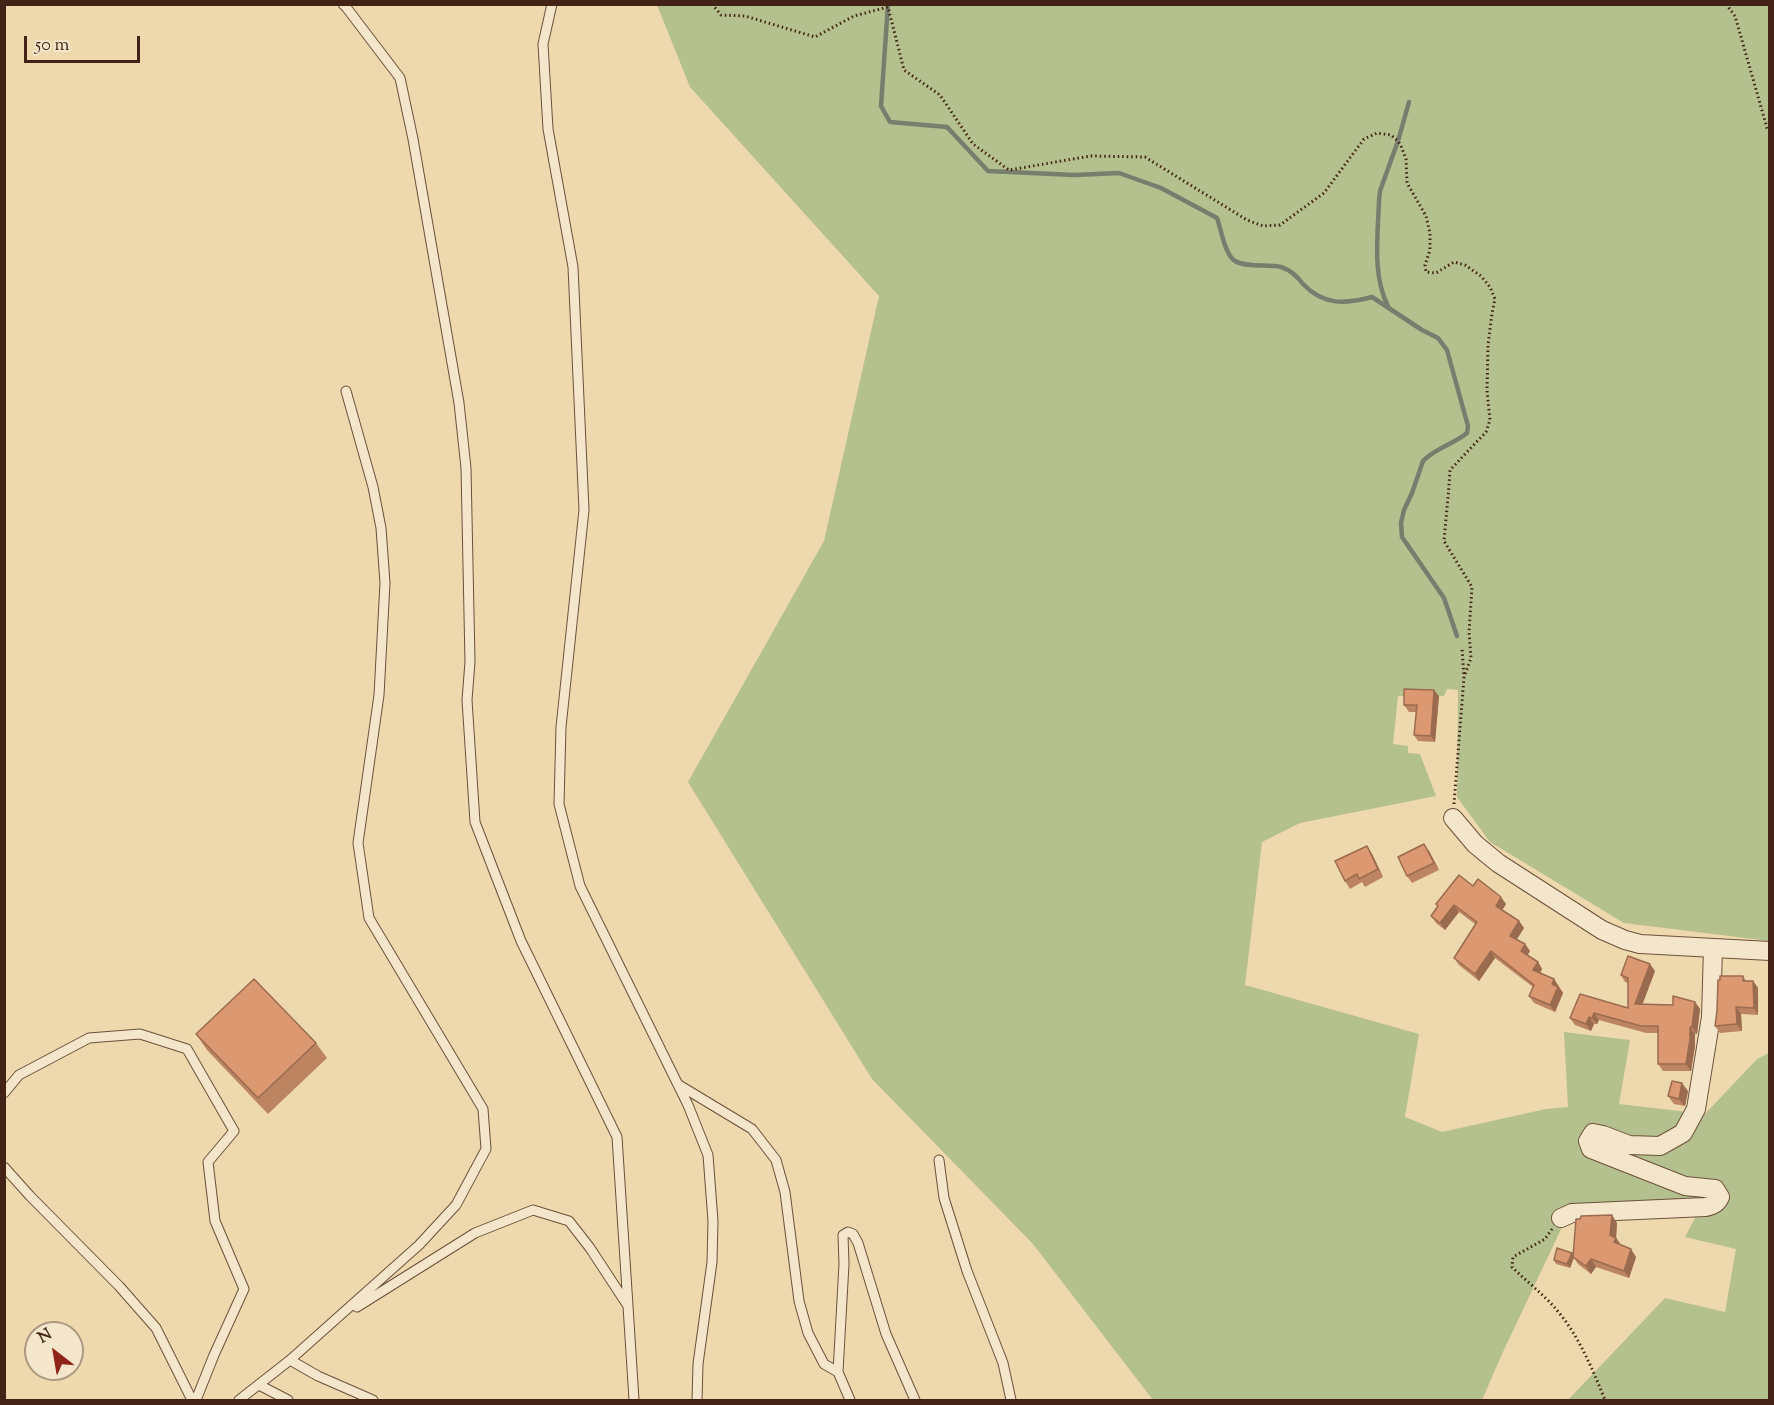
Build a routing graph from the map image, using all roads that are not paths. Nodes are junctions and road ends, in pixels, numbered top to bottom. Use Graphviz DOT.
graph roads {
  1 [pos="343,4"];
  2 [pos="552,4"];
  3 [pos="346,391"];
  4 [pos="1454,818"];
  5 [pos="1713,948"];
  6 [pos="1770,951"];
  7 [pos="678,1084"];
  8 [pos="4,1093"];
  9 [pos="939,1160"];
  10 [pos="4,1167"];
  11 [pos="1561,1218"];
  12 [pos="628,1306"];
  13 [pos="334,1322"];
  14 [pos="290,1360"];
  15 [pos="838,1372"];
  16 [pos="259,1385"];
  17 [pos="194,1401"];
  18 [pos="239,1401"];
  19 [pos="288,1401"];
  20 [pos="373,1401"];
  21 [pos="634,1401"];
  22 [pos="697,1401"];
  23 [pos="850,1401"];
  24 [pos="915,1401"];
  25 [pos="1011,1401"];
  1 -- 12 [label="lane"];
  2 -- 7 [label="lane"];
  3 -- 13 [label="lane"];
  4 -- 5 [label="street"];
  5 -- 6 [label="street"];
  5 -- 11 [label="street"];
  7 -- 15 [label="lane"];
  7 -- 22 [label="lane"];
  8 -- 17 [label="lane"];
  9 -- 25 [label="lane"];
  10 -- 17 [label="lane"];
  12 -- 13 [label="lane"];
  12 -- 21 [label="lane"];
  13 -- 14 [label="lane"];
  14 -- 16 [label="lane"];
  14 -- 20 [label="lane"];
  15 -- 23 [label="lane"];
  15 -- 24 [label="lane"];
  16 -- 18 [label="lane"];
  16 -- 19 [label="lane"];
}
